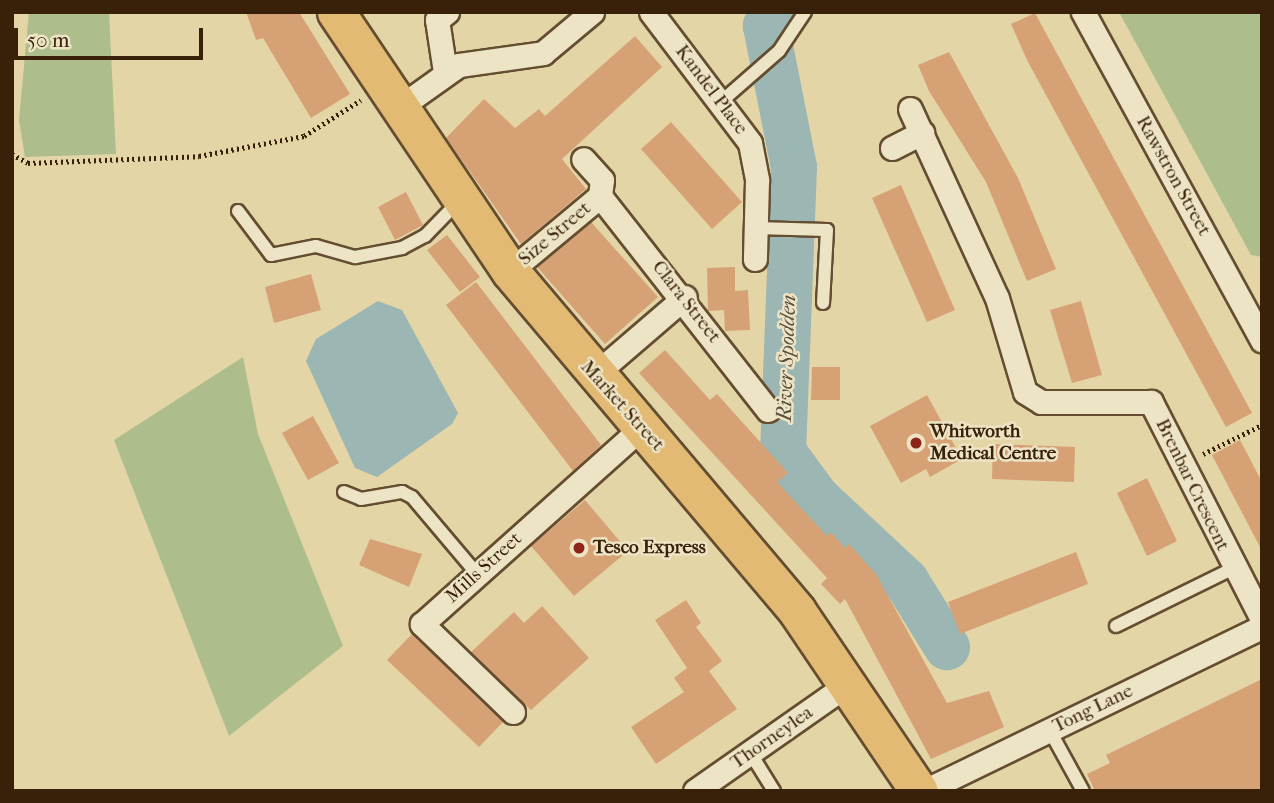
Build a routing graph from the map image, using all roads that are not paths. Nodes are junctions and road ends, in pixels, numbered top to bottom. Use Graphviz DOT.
graph roads {
  1 [pos="336,12"];
  2 [pos="447,12"];
  3 [pos="592,12"];
  4 [pos="650,12"];
  5 [pos="804,12"];
  6 [pos="1083,12"];
  7 [pos="445,72"];
  8 [pos="390,97"];
  9 [pos="723,100"];
  10 [pos="910,109"];
  11 [pos="922,133"];
  12 [pos="892,148"];
  13 [pos="583,159"];
  14 [pos="600,196"];
  15 [pos="459,200"];
  16 [pos="238,211"];
  17 [pos="763,228"];
  18 [pos="755,258"];
  19 [pos="510,271"];
  20 [pos="685,297"];
  21 [pos="823,303"];
  22 [pos="1261,339"];
  23 [pos="593,376"];
  24 [pos="768,410"];
  25 [pos="641,428"];
  26 [pos="344,492"];
  27 [pos="1233,569"];
  28 [pos="477,574"];
  29 [pos="1262,619"];
  30 [pos="1116,626"];
  31 [pos="1262,627"];
  32 [pos="848,684"];
  33 [pos="513,712"];
  34 [pos="1050,731"];
  35 [pos="751,754"];
  36 [pos="695,791"];
  37 [pos="774,791"];
  38 [pos="919,791"];
  39 [pos="925,791"];
  40 [pos="1083,791"];
  1 -- 8 [label="main road, Market Street"];
  2 -- 7 [label="street"];
  3 -- 7 [label="street"];
  4 -- 9 [label="street, Kandel Place"];
  5 -- 9 [label="lane"];
  6 -- 22 [label="street, Rawstron Street"];
  7 -- 8 [label="street"];
  8 -- 15 [label="main road, Market Street"];
  9 -- 17 [label="street, Kandel Place"];
  10 -- 11 [label="street, Brenbar Crescent"];
  11 -- 12 [label="street"];
  11 -- 27 [label="street, Brenbar Crescent"];
  13 -- 14 [label="street"];
  14 -- 19 [label="street, Size Street"];
  14 -- 20 [label="street, Clara Street"];
  15 -- 16 [label="lane"];
  15 -- 19 [label="main road, Market Street"];
  17 -- 18 [label="street, Kandel Place"];
  17 -- 21 [label="lane"];
  19 -- 23 [label="main road, Market Street"];
  20 -- 23 [label="street"];
  20 -- 24 [label="street, Clara Street"];
  23 -- 25 [label="main road, Market Street"];
  25 -- 28 [label="street, Mills Street"];
  25 -- 32 [label="main road, Market Street"];
  26 -- 28 [label="lane"];
  27 -- 29 [label="street, Brenbar Crescent"];
  27 -- 30 [label="lane"];
  28 -- 33 [label="street, Mills Street"];
  31 -- 34 [label="street, Tong Lane"];
  32 -- 35 [label="street, Thorneylea"];
  32 -- 38 [label="main road, Market Street"];
  34 -- 39 [label="street, Tong Lane"];
  34 -- 40 [label="lane"];
  35 -- 36 [label="street, Thorneylea"];
  35 -- 37 [label="lane"];
}
